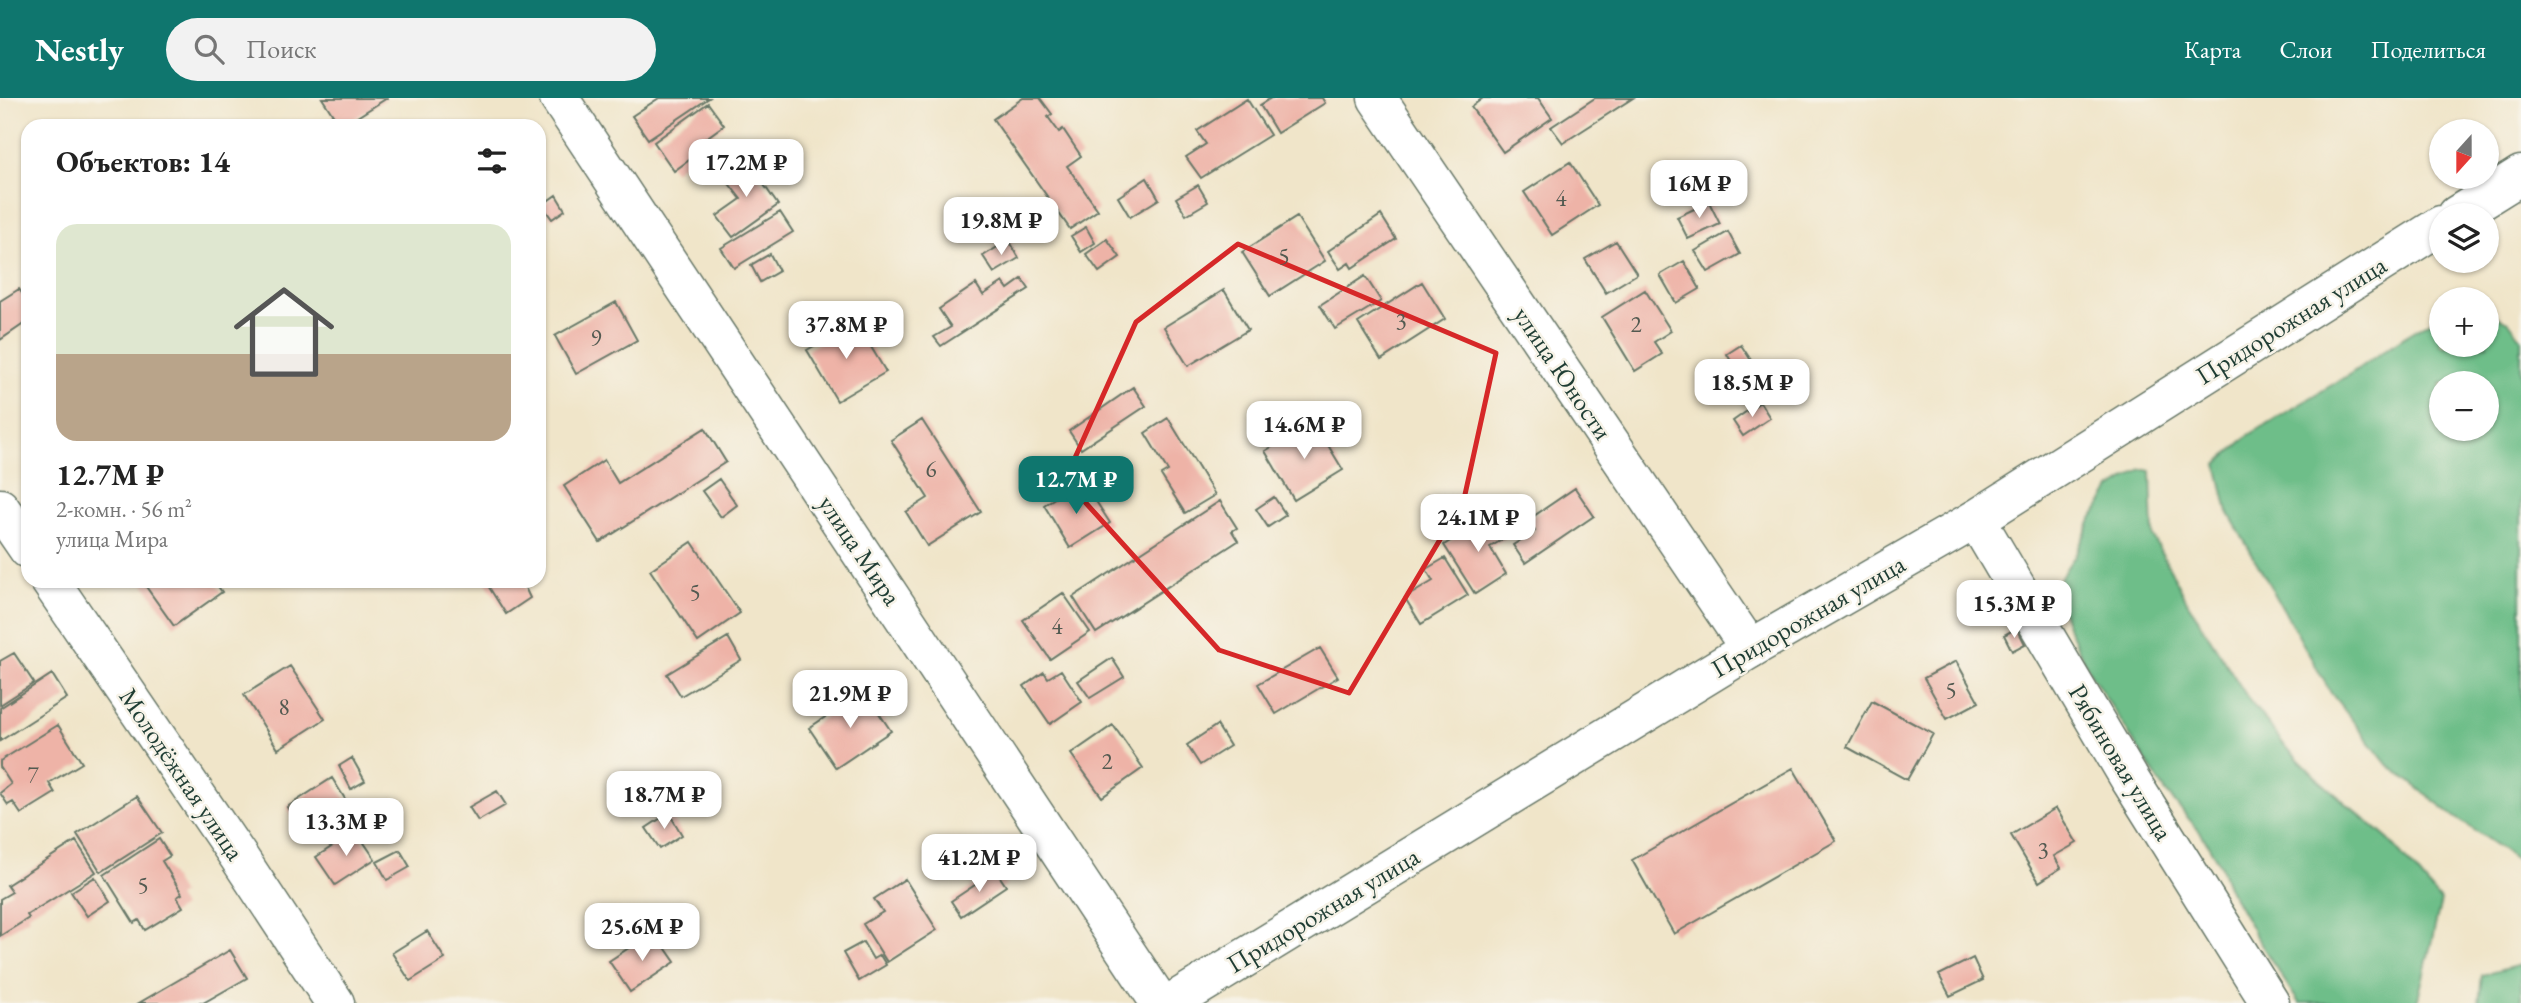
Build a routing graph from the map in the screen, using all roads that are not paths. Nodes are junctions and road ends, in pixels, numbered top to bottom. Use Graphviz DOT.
graph roads {
  1 [pos="559,98"];
  2 [pos="1377,98"];
  3 [pos="2521,175"];
  4 [pos="2476,203"];
  5 [pos="2429,233"];
  6 [pos="0,508"];
  7 [pos="1976,519"];
  8 [pos="21,539"];
  9 [pos="55,588"];
  10 [pos="1750,649"];
  11 [pos="335,1003"];
  12 [pos="1160,1003"];
  13 [pos="1171,1003"];
  14 [pos="2270,1003"];
  1 -- 12 [label="street, улица Мира"];
  2 -- 10 [label="street, улица Юности"];
  3 -- 4 [label="street"];
  5 -- 7 [label="street, Придорожная улица"];
  6 -- 8 [label="street"];
  7 -- 10 [label="street, Придорожная улица"];
  7 -- 14 [label="street, Рябиновая улица"];
  9 -- 11 [label="street, Молодёжная улица"];
  10 -- 13 [label="street, Придорожная улица"];
}
